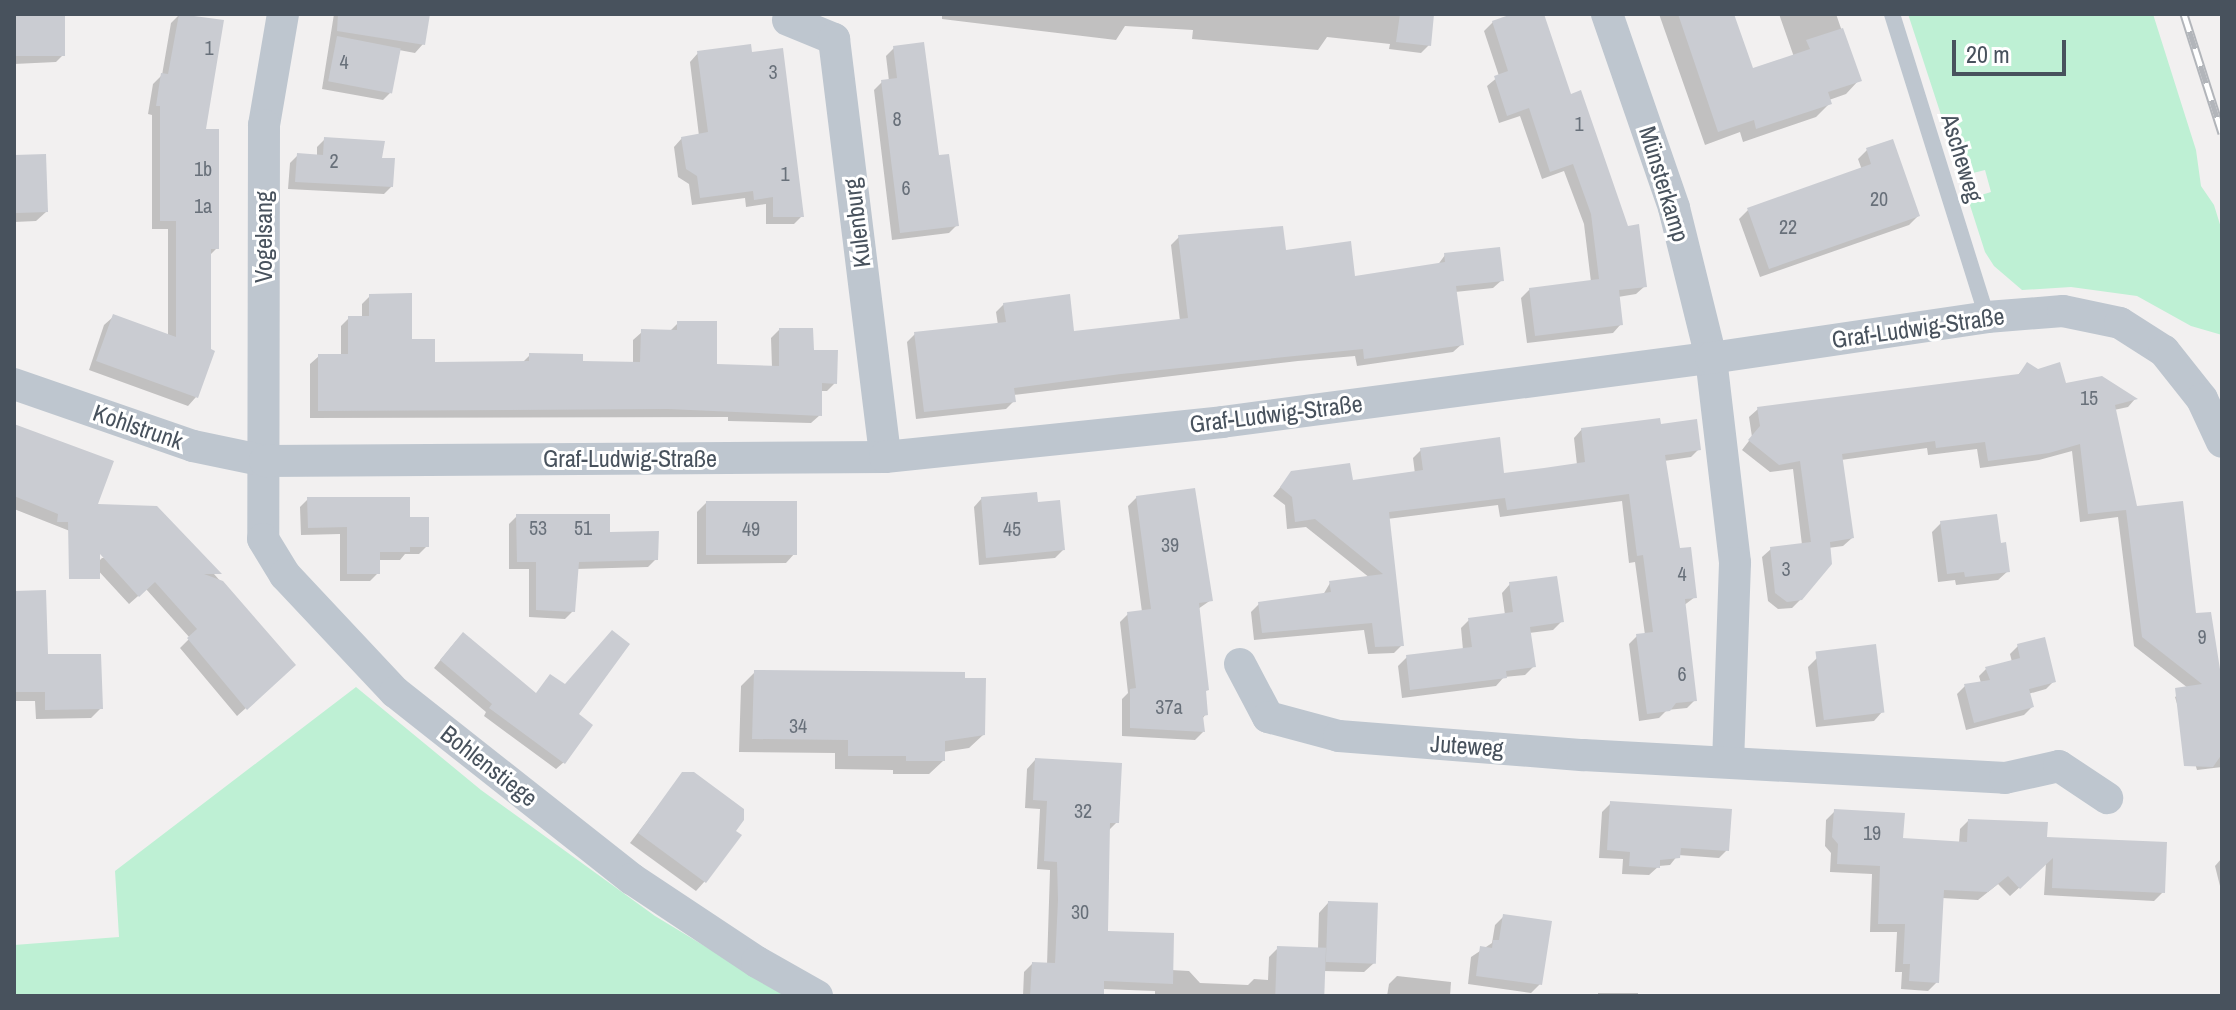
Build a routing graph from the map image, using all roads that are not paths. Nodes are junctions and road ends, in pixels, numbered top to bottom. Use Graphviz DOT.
graph roads {
  1 [pos="283,14"];
  2 [pos="1607,14"];
  3 [pos="1892,14"];
  4 [pos="789,17"];
  5 [pos="1987,317"];
  6 [pos="1711,358"];
  7 [pos="14,384"];
  8 [pos="2222,442"];
  9 [pos="885,457"];
  10 [pos="265,461"];
  11 [pos="1240,664"];
  12 [pos="1728,762"];
  13 [pos="2107,798"];
  14 [pos="817,996"];
  1 -- 10 [label="street, Vogelsang"];
  2 -- 6 [label="street, Münsterkamp"];
  3 -- 5 [label="lane, Ascheweg"];
  4 -- 9 [label="street, Kulenburg"];
  5 -- 6 [label="street, Graf-Ludwig-Straße"];
  5 -- 8 [label="street, Graf-Ludwig-Straße"];
  6 -- 9 [label="street, Graf-Ludwig-Straße"];
  6 -- 12 [label="street"];
  7 -- 10 [label="street, Kohlstrunk"];
  9 -- 10 [label="street, Graf-Ludwig-Straße"];
  10 -- 14 [label="street, Bohlenstiege"];
  11 -- 12 [label="street, Juteweg"];
  12 -- 13 [label="street, Juteweg"];
}
